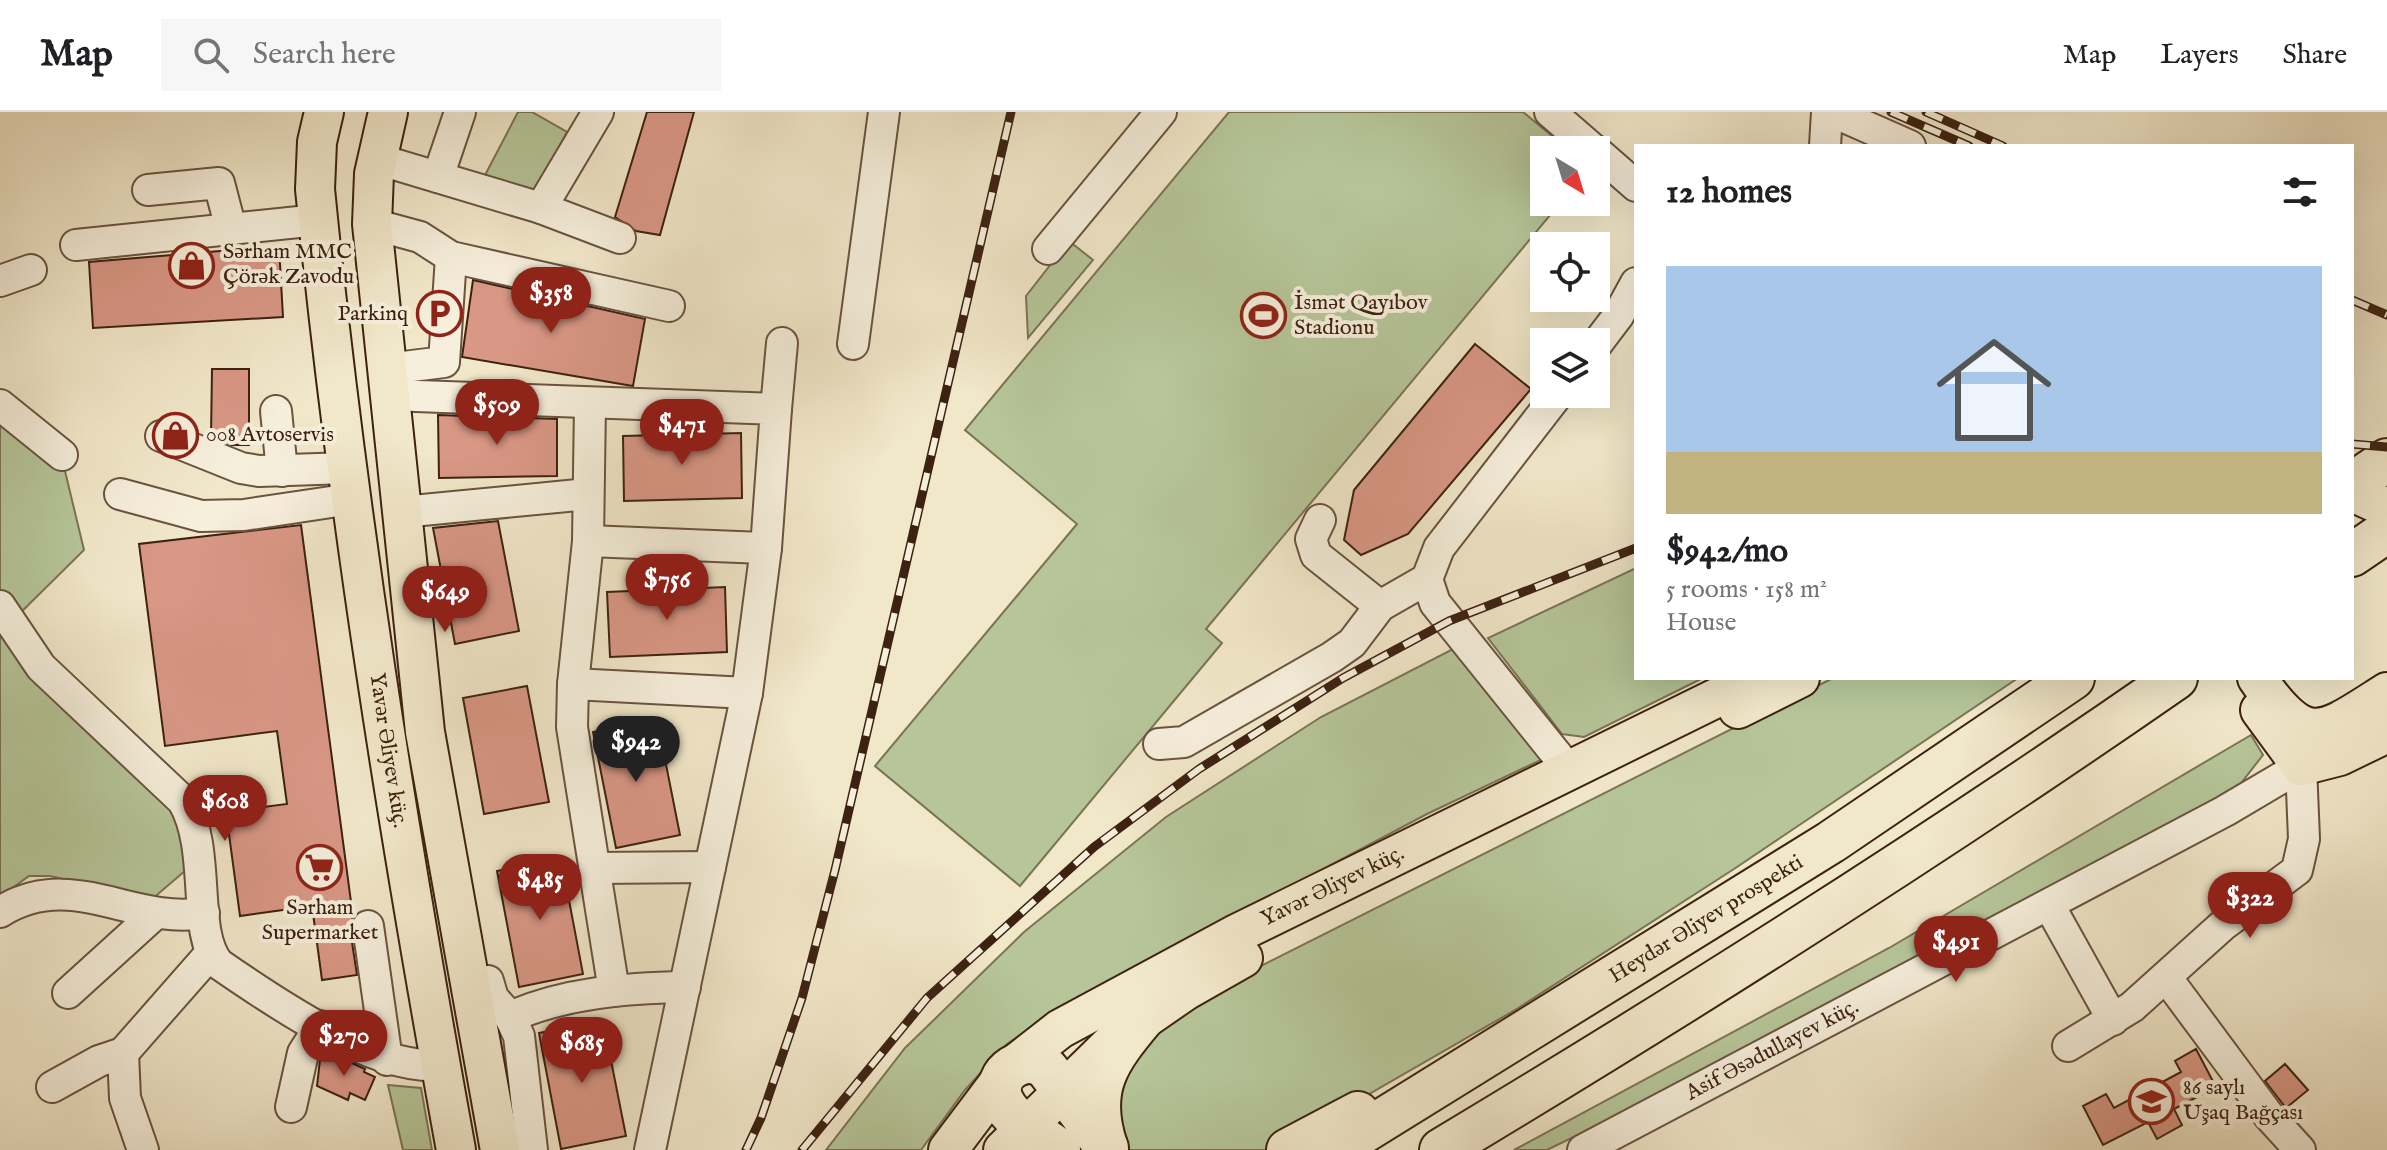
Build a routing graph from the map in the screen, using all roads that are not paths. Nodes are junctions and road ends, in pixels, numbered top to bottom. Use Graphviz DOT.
graph roads {
  1 [pos="324,112"];
  2 [pos="388,112"];
  3 [pos="460,112"];
  4 [pos="598,112"];
  5 [pos="884,112"];
  6 [pos="1161,112"];
  7 [pos="1550,112"];
  8 [pos="1830,112"];
  9 [pos="1578,136"];
  10 [pos="1825,144"];
  11 [pos="1905,144"];
  12 [pos="377,159"];
  13 [pos="1610,164"];
  14 [pos="438,177"];
  15 [pos="1634,184"];
  16 [pos="148,190"];
  17 [pos="541,208"];
  18 [pos="318,220"];
  19 [pos="372,224"];
  20 [pos="231,229"];
  21 [pos="620,238"];
  22 [pos="76,245"];
  23 [pos="1048,249"];
  24 [pos="451,257"];
  25 [pos="31,270"];
  26 [pos="0,281"];
  27 [pos="1634,287"];
  28 [pos="669,306"];
  29 [pos="1609,328"];
  30 [pos="782,343"];
  31 [pos="853,344"];
  32 [pos="388,382"];
  33 [pos="590,404"];
  34 [pos="0,405"];
  35 [pos="1547,408"];
  36 [pos="776,409"];
  37 [pos="276,411"];
  38 [pos="161,436"];
  39 [pos="62,455"];
  40 [pos="2387,460"];
  41 [pos="282,471"];
  42 [pos="349,483"];
  43 [pos="2354,483"];
  44 [pos="2354,493"];
  45 [pos="120,494"];
  46 [pos="588,494"];
  47 [pos="2387,508"];
  48 [pos="402,512"];
  49 [pos="1320,520"];
  50 [pos="2387,531"];
  51 [pos="588,541"];
  52 [pos="766,548"];
  53 [pos="2354,554"];
  54 [pos="1427,579"];
  55 [pos="0,606"];
  56 [pos="1380,606"];
  57 [pos="1753,680"];
  58 [pos="1796,680"];
  59 [pos="2070,680"];
  60 [pos="2173,680"];
  61 [pos="2239,680"];
  62 [pos="2259,680"];
  63 [pos="573,684"];
  64 [pos="2387,692"];
  65 [pos="747,693"];
  66 [pos="2387,712"];
  67 [pos="2387,733"];
  68 [pos="1159,744"];
  69 [pos="2301,766"];
  70 [pos="1569,770"];
  71 [pos="710,867"];
  72 [pos="595,868"];
  73 [pos="2049,905"];
  74 [pos="0,912"];
  75 [pos="204,913"];
  76 [pos="155,914"];
  77 [pos="368,926"];
  78 [pos="210,954"];
  79 [pos="1613,977"];
  80 [pos="2166,977"];
  81 [pos="488,981"];
  82 [pos="685,987"];
  83 [pos="614,991"];
  84 [pos="68,993"];
  85 [pos="510,1017"];
  86 [pos="1144,1017"];
  87 [pos="2113,1020"];
  88 [pos="320,1026"];
  89 [pos="2068,1046"];
  90 [pos="123,1053"];
  91 [pos="387,1060"];
  92 [pos="441,1065"];
  93 [pos="1009,1069"];
  94 [pos="52,1087"];
  95 [pos="1064,1090"];
  96 [pos="291,1107"];
  97 [pos="1030,1142"];
  98 [pos="1108,1149"];
  99 [pos="143,1150"];
  100 [pos="456,1150"];
  101 [pos="500,1150"];
  102 [pos="532,1150"];
  103 [pos="650,1150"];
  104 [pos="948,1150"];
  105 [pos="1288,1150"];
  106 [pos="1334,1150"];
  107 [pos="1441,1150"];
  108 [pos="1583,1150"];
  109 [pos="2300,1150"];
  1 -- 18 [label="main road, Yavər Əliyev küç."];
  2 -- 12 [label="main road, Yavər Əliyev küç."];
  3 -- 14 [label="street"];
  4 -- 17 [label="street"];
  5 -- 31 [label="street"];
  6 -- 23 [label="street"];
  7 -- 9 [label="street"];
  8 -- 10 [label="street"];
  8 -- 11 [label="street"];
  12 -- 14 [label="street"];
  12 -- 19 [label="main road, Yavər Əliyev küç."];
  13 -- 15 [label="street"];
  14 -- 17 [label="street"];
  16 -- 20 [label="street"];
  17 -- 21 [label="street"];
  18 -- 20 [label="street"];
  18 -- 42 [label="main road, Yavər Əliyev küç."];
  19 -- 24 [label="street"];
  19 -- 32 [label="main road, Yavər Əliyev küç."];
  20 -- 22 [label="street"];
  24 -- 28 [label="street"];
  24 -- 32 [label="street"];
  25 -- 26 [label="street"];
  27 -- 29 [label="street"];
  30 -- 36 [label="street"];
  32 -- 33 [label="street"];
  32 -- 48 [label="main road, Yavər Əliyev küç."];
  33 -- 36 [label="street"];
  33 -- 46 [label="street"];
  34 -- 39 [label="street"];
  35 -- 54 [label="street"];
  36 -- 52 [label="street"];
  37 -- 41 [label="street"];
  38 -- 41 [label="street"];
  40 -- 43 [label="highway"];
  41 -- 42 [label="street"];
  42 -- 45 [label="street"];
  42 -- 92 [label="main road, Yavər Əliyev küç."];
  44 -- 47 [label="main road"];
  46 -- 48 [label="street"];
  46 -- 51 [label="street"];
  48 -- 101 [label="main road, Yavər Əliyev küç."];
  49 -- 56 [label="street"];
  50 -- 53 [label="highway"];
  51 -- 52 [label="street"];
  51 -- 63 [label="street"];
  52 -- 65 [label="street"];
  54 -- 56 [label="street"];
  54 -- 70 [label="street"];
  55 -- 75 [label="street"];
  56 -- 68 [label="street"];
  57 -- 70 [label="main road, Yavər Əliyev küç."];
  58 -- 86 [label="main road, Yavər Əliyev küç."];
  59 -- 79 [label="highway, Heydər Əliyev prospekti"];
  60 -- 107 [label="highway"];
  61 -- 69 [label="main road"];
  62 -- 64 [label="main road"];
  63 -- 65 [label="street"];
  63 -- 72 [label="street"];
  65 -- 71 [label="street"];
  66 -- 69 [label="main road"];
  67 -- 69 [label="main road"];
  69 -- 73 [label="street, Asif Əsədullayev küç."];
  69 -- 80 [label="street"];
  70 -- 93 [label="main road, Yavər Əliyev küç."];
  71 -- 72 [label="street"];
  71 -- 82 [label="street"];
  72 -- 83 [label="street"];
  73 -- 87 [label="street"];
  73 -- 108 [label="street, Asif Əsədullayev küç."];
  74 -- 76 [label="street"];
  75 -- 76 [label="street"];
  75 -- 78 [label="street"];
  76 -- 84 [label="street"];
  77 -- 91 [label="street"];
  78 -- 88 [label="street"];
  78 -- 90 [label="street"];
  79 -- 105 [label="highway"];
  79 -- 106 [label="highway, Heydər Əliyev prospekti"];
  80 -- 87 [label="street"];
  80 -- 109 [label="street"];
  81 -- 85 [label="street"];
  82 -- 83 [label="street"];
  82 -- 103 [label="street"];
  83 -- 85 [label="street"];
  85 -- 102 [label="street"];
  86 -- 95 [label="main road, Yavər Əliyev küç."];
  86 -- 98 [label="highway"];
  87 -- 89 [label="street"];
  88 -- 91 [label="street"];
  88 -- 96 [label="street"];
  90 -- 94 [label="street"];
  90 -- 99 [label="street"];
  91 -- 92 [label="street"];
  92 -- 100 [label="main road, Yavər Əliyev küç."];
  93 -- 95 [label="highway"];
  93 -- 97 [label="highway"];
  93 -- 104 [label="main road, Yavər Əliyev küç."];
  95 -- 97 [label="main road, Yavər Əliyev küç."];
  95 -- 98 [label="highway"];
}
